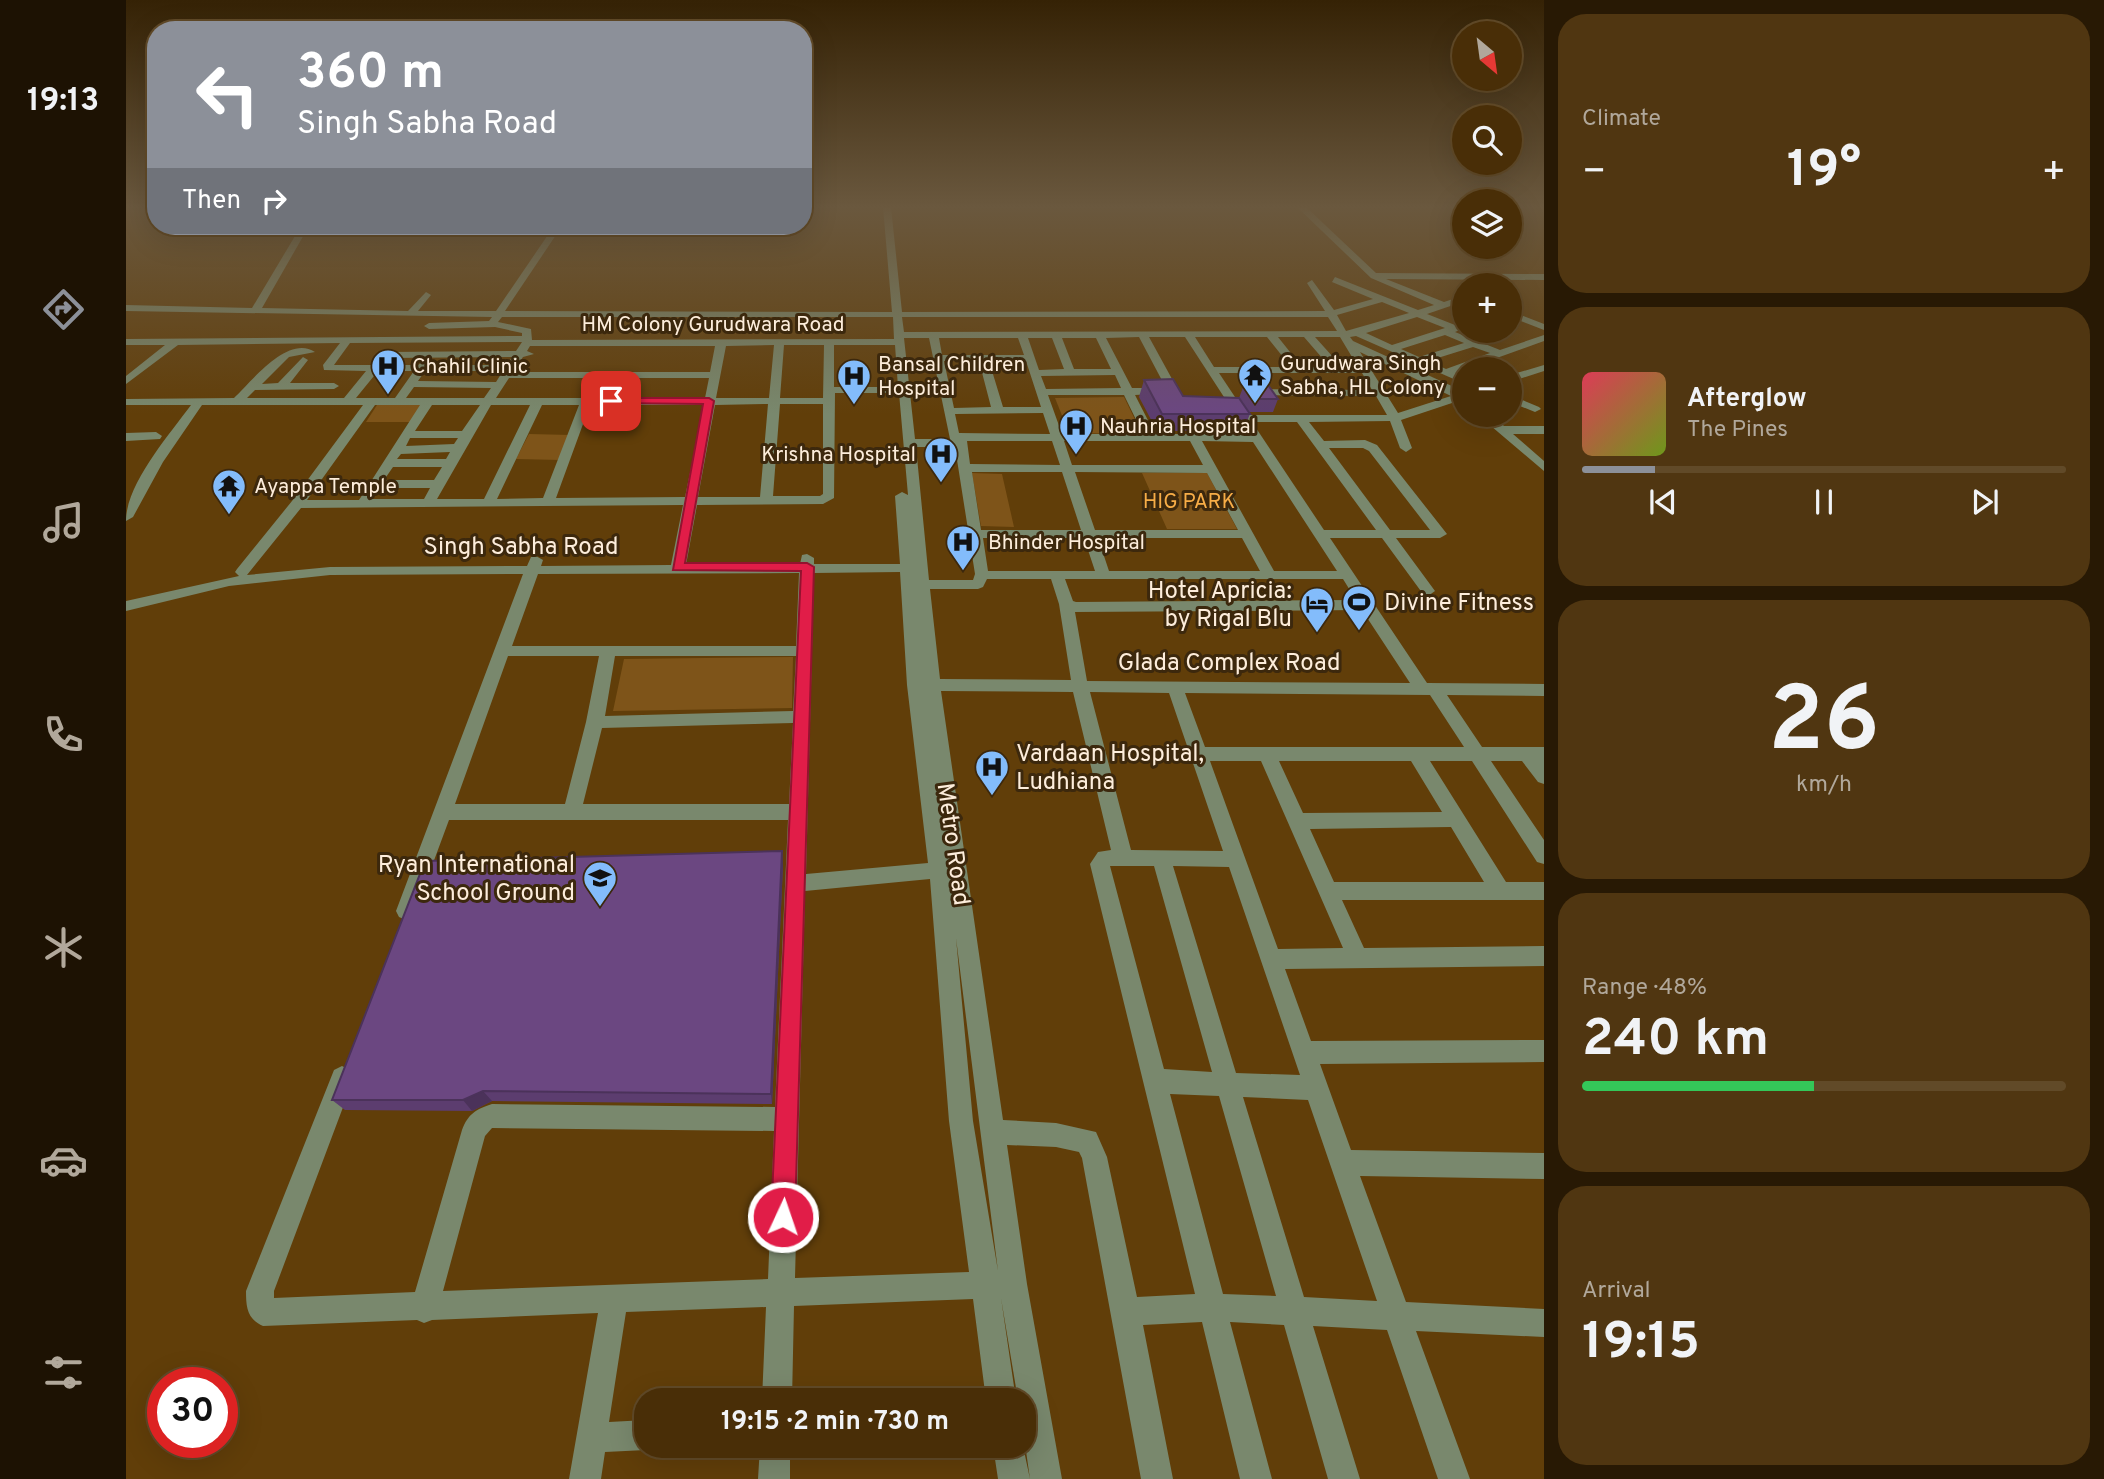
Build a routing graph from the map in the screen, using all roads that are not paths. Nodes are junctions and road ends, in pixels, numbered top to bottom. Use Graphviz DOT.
graph roads {
  1 [pos="276,276"];
  2 [pos="524,276"];
  3 [pos="890,276"];
  4 [pos="1344,276"];
  5 [pos="1374,276"];
  6 [pos="1413,276"];
  7 [pos="1416,276"];
  8 [pos="1544,277"];
  9 [pos="1312,283"];
  10 [pos="1439,286"];
  11 [pos="426,295"];
  12 [pos="1383,299"];
  13 [pos="1452,302"];
  14 [pos="1443,305"];
  15 [pos="126,311"];
  16 [pos="255,312"];
  17 [pos="1418,313"];
  18 [pos="411,314"];
  19 [pos="1331,314"];
  20 [pos="495,319"];
  21 [pos="1522,319"];
  22 [pos="1531,322"];
  23 [pos="1452,325"];
  24 [pos="1522,325"];
  25 [pos="429,326"];
  26 [pos="452,327"];
  27 [pos="1544,327"];
  28 [pos="1452,329"];
  29 [pos="894,330"];
  30 [pos="1357,333"];
  31 [pos="933,335"];
  32 [pos="1022,335"];
  33 [pos="1056,335"];
  34 [pos="1100,335"];
  35 [pos="1143,335"];
  36 [pos="1188,335"];
  37 [pos="1271,335"];
  38 [pos="1308,335"];
  39 [pos="1346,338"];
  40 [pos="1544,338"];
  41 [pos="398,340"];
  42 [pos="444,340"];
  43 [pos="347,341"];
  44 [pos="527,341"];
  45 [pos="126,342"];
  46 [pos="175,342"];
  47 [pos="721,343"];
  48 [pos="779,343"];
  49 [pos="1474,343"];
  50 [pos="1506,343"];
  51 [pos="612,344"];
  52 [pos="829,344"];
  53 [pos="1392,348"];
  54 [pos="1517,348"];
  55 [pos="338,351"];
  56 [pos="431,354"];
  57 [pos="520,354"];
  58 [pos="1500,354"];
  59 [pos="387,355"];
  60 [pos="937,358"];
  61 [pos="984,358"];
  62 [pos="1030,358"];
  63 [pos="303,360"];
  64 [pos="1419,360"];
  65 [pos="1544,368"];
  66 [pos="348,369"];
  67 [pos="374,369"];
  68 [pos="420,369"];
  69 [pos="716,369"];
  70 [pos="1339,369"];
  71 [pos="126,370"];
  72 [pos="139,370"];
  73 [pos="1211,370"];
  74 [pos="1299,370"];
  75 [pos="1365,370"];
  76 [pos="1070,372"];
  77 [pos="1118,372"];
  78 [pos="1447,372"];
  79 [pos="1035,373"];
  80 [pos="1452,374"];
  81 [pos="1522,375"];
  82 [pos="506,376"];
  83 [pos="126,381"];
  84 [pos="410,384"];
  85 [pos="334,386"];
  86 [pos="252,387"];
  87 [pos="281,387"];
  88 [pos="900,390"];
  89 [pos="1452,390"];
  90 [pos="1128,391"];
  91 [pos="1173,391"];
  92 [pos="1042,392"];
  93 [pos="1226,392"];
  94 [pos="1380,393"];
  95 [pos="828,395"];
  96 [pos="1452,400"];
  97 [pos="398,401"];
  98 [pos="488,401"];
  99 [pos="538,401"];
  100 [pos="586,401"];
  101 [pos="709,401"];
  102 [pos="774,401"];
  103 [pos="126,402"];
  104 [pos="237,402"];
  105 [pos="321,402"];
  106 [pos="347,402"];
  107 [pos="371,402"];
  108 [pos="428,402"];
  109 [pos="198,403"];
  110 [pos="1522,404"];
  111 [pos="1185,410"];
  112 [pos="1535,410"];
  113 [pos="948,411"];
  114 [pos="998,411"];
  115 [pos="1049,411"];
  116 [pos="1236,413"];
  117 [pos="1395,418"];
  118 [pos="1301,419"];
  119 [pos="1499,427"];
  120 [pos="1502,430"];
  121 [pos="1544,430"];
  122 [pos="466,434"];
  123 [pos="406,435"];
  124 [pos="156,436"];
  125 [pos="126,437"];
  126 [pos="1058,438"];
  127 [pos="1151,438"];
  128 [pos="1194,438"];
  129 [pos="1256,438"];
  130 [pos="960,440"];
  131 [pos="908,443"];
  132 [pos="1321,445"];
  133 [pos="458,448"];
  134 [pos="1406,448"];
  135 [pos="397,450"];
  136 [pos="389,463"];
  137 [pos="450,463"];
  138 [pos="1544,467"];
  139 [pos="965,468"];
  140 [pos="1068,469"];
  141 [pos="1211,469"];
  142 [pos="376,484"];
  143 [pos="438,484"];
  144 [pos="688,501"];
  145 [pos="766,501"];
  146 [pos="489,502"];
  147 [pos="548,502"];
  148 [pos="363,503"];
  149 [pos="428,503"];
  150 [pos="297,504"];
  151 [pos="126,517"];
  152 [pos="976,534"];
  153 [pos="1090,534"];
  154 [pos="1247,534"];
  155 [pos="1320,534"];
  156 [pos="1386,534"];
  157 [pos="807,562"];
  158 [pos="679,563"];
  159 [pos="535,565"];
  160 [pos="915,567"];
  161 [pos="242,572"];
  162 [pos="982,574"];
  163 [pos="1347,575"];
  164 [pos="1056,576"];
  165 [pos="1104,576"];
  166 [pos="1269,576"];
  167 [pos="1428,591"];
  168 [pos="126,600"];
  169 [pos="1066,604"];
  170 [pos="1367,605"];
  171 [pos="126,606"];
  172 [pos="505,651"];
  173 [pos="608,651"];
  174 [pos="804,651"];
  175 [pos="1080,685"];
  176 [pos="923,686"];
  177 [pos="1175,687"];
  178 [pos="1428,688"];
  179 [pos="1544,690"];
  180 [pos="803,717"];
  181 [pos="595,722"];
  182 [pos="1199,754"];
  183 [pos="1479,754"];
  184 [pos="1536,754"];
  185 [pos="1267,755"];
  186 [pos="1417,755"];
  187 [pos="1544,777"];
  188 [pos="444,811"];
  189 [pos="572,812"];
  190 [pos="798,813"];
  191 [pos="1457,819"];
  192 [pos="1297,821"];
  193 [pos="1544,856"];
  194 [pos="1161,858"];
  195 [pos="1123,859"];
  196 [pos="1236,859"];
  197 [pos="948,869"];
  198 [pos="796,883"];
  199 [pos="1328,891"];
  200 [pos="1500,891"];
  201 [pos="1544,891"];
  202 [pos="396,935"];
  203 [pos="1358,958"];
  204 [pos="1271,959"];
  205 [pos="1541,960"];
  206 [pos="1544,1051"];
  207 [pos="1304,1053"];
  208 [pos="348,1062"];
  209 [pos="1155,1081"];
  210 [pos="1230,1084"];
  211 [pos="1315,1088"];
  212 [pos="789,1119"];
  213 [pos="992,1132"];
  214 [pos="1342,1163"];
  215 [pos="1544,1166"];
  216 [pos="1013,1284"];
  217 [pos="983,1285"];
  218 [pos="780,1291"];
  219 [pos="614,1299"];
  220 [pos="1212,1307"];
  221 [pos="424,1309"];
  222 [pos="1294,1311"];
  223 [pos="1126,1312"];
  224 [pos="1396,1316"];
  225 [pos="1544,1323"];
  226 [pos="776,1388"];
  227 [pos="999,1388"];
  228 [pos="634,1435"];
  229 [pos="591,1438"];
  230 [pos="775,1458"];
  231 [pos="1010,1458"];
  232 [pos="584,1479"];
  233 [pos="774,1479"];
  234 [pos="1014,1479"];
  235 [pos="1046,1479"];
  236 [pos="1157,1479"];
  237 [pos="1256,1479"];
  238 [pos="1343,1479"];
  239 [pos="1454,1479"];
  1 -- 16 [label="street"];
  2 -- 20 [label="street"];
  3 -- 29 [label="street, Metro Road"];
  4 -- 12 [label="street"];
  5 -- 14 [label="street"];
  6 -- 10 [label="street"];
  7 -- 8 [label="street"];
  9 -- 19 [label="street"];
  11 -- 18 [label="street"];
  12 -- 17 [label="street"];
  12 -- 19 [label="street"];
  13 -- 14 [label="street"];
  14 -- 17 [label="street"];
  15 -- 16 [label="street"];
  16 -- 18 [label="street"];
  17 -- 23 [label="street"];
  17 -- 30 [label="street"];
  18 -- 20 [label="street"];
  19 -- 29 [label="street"];
  19 -- 39 [label="street"];
  20 -- 26 [label="street"];
  20 -- 29 [label="street"];
  20 -- 44 [label="street"];
  21 -- 22 [label="street"];
  22 -- 24 [label="street"];
  22 -- 27 [label="street"];
  25 -- 26 [label="street"];
  26 -- 42 [label="street"];
  28 -- 53 [label="street"];
  29 -- 31 [label="street"];
  29 -- 52 [label="street, HM Colony Gurudwara Road"];
  29 -- 88 [label="street, Metro Road"];
  30 -- 39 [label="street"];
  30 -- 53 [label="street"];
  31 -- 32 [label="street"];
  31 -- 60 [label="street"];
  32 -- 33 [label="street"];
  32 -- 62 [label="street"];
  33 -- 34 [label="street"];
  33 -- 76 [label="street"];
  34 -- 35 [label="street"];
  34 -- 77 [label="street"];
  35 -- 36 [label="street"];
  35 -- 91 [label="street"];
  36 -- 37 [label="street"];
  36 -- 73 [label="street"];
  37 -- 38 [label="street"];
  37 -- 74 [label="street"];
  38 -- 39 [label="street"];
  38 -- 70 [label="street"];
  39 -- 75 [label="street"];
  39 -- 89 [label="street"];
  40 -- 54 [label="street"];
  41 -- 42 [label="street, HM Colony Gurudwara Road"];
  41 -- 43 [label="street, HM Colony Gurudwara Road"];
  41 -- 59 [label="street"];
  42 -- 44 [label="street, HM Colony Gurudwara Road"];
  42 -- 56 [label="street"];
  43 -- 46 [label="street, HM Colony Gurudwara Road"];
  43 -- 55 [label="street"];
  44 -- 51 [label="street, HM Colony Gurudwara Road"];
  44 -- 57 [label="street"];
  45 -- 46 [label="street, HM Colony Gurudwara Road"];
  46 -- 72 [label="street"];
  47 -- 48 [label="street, HM Colony Gurudwara Road"];
  47 -- 51 [label="street, HM Colony Gurudwara Road"];
  47 -- 69 [label="street"];
  48 -- 52 [label="street, HM Colony Gurudwara Road"];
  48 -- 102 [label="street"];
  49 -- 58 [label="street"];
  49 -- 64 [label="street"];
  50 -- 54 [label="street"];
  51 -- 57 [label="street"];
  52 -- 95 [label="street"];
  53 -- 64 [label="street"];
  54 -- 58 [label="street"];
  55 -- 66 [label="street"];
  55 -- 86 [label="street"];
  56 -- 57 [label="street"];
  56 -- 59 [label="street"];
  56 -- 68 [label="street"];
  57 -- 82 [label="street"];
  58 -- 78 [label="street"];
  59 -- 67 [label="street"];
  60 -- 61 [label="street"];
  60 -- 113 [label="street"];
  61 -- 62 [label="street"];
  61 -- 114 [label="street"];
  62 -- 79 [label="street"];
  63 -- 87 [label="street"];
  64 -- 78 [label="street"];
  65 -- 81 [label="street"];
  66 -- 67 [label="street"];
  66 -- 85 [label="street"];
  67 -- 68 [label="street"];
  67 -- 106 [label="street"];
  68 -- 82 [label="street"];
  68 -- 84 [label="street"];
  69 -- 82 [label="street"];
  69 -- 101 [label="street"];
  70 -- 74 [label="street"];
  70 -- 75 [label="street"];
  71 -- 72 [label="street"];
  72 -- 83 [label="street"];
  73 -- 74 [label="street"];
  73 -- 93 [label="street"];
  75 -- 94 [label="street"];
  76 -- 77 [label="street"];
  76 -- 79 [label="street"];
  77 -- 90 [label="street"];
  78 -- 80 [label="street"];
  79 -- 92 [label="street"];
  82 -- 84 [label="street"];
  82 -- 98 [label="street"];
  84 -- 97 [label="street"];
  85 -- 87 [label="street"];
  85 -- 105 [label="street"];
  86 -- 87 [label="street"];
  86 -- 104 [label="street"];
  88 -- 95 [label="street"];
  88 -- 131 [label="street, Metro Road"];
  88 -- 160 [label="street, Metro Road"];
  90 -- 91 [label="street"];
  90 -- 92 [label="street"];
  90 -- 127 [label="street"];
  91 -- 111 [label="street"];
  92 -- 115 [label="street"];
  93 -- 94 [label="street"];
  93 -- 116 [label="street"];
  94 -- 117 [label="street"];
  95 -- 102 [label="street"];
  95 -- 145 [label="street"];
  96 -- 117 [label="street"];
  97 -- 107 [label="street"];
  97 -- 108 [label="street"];
  98 -- 99 [label="street"];
  98 -- 108 [label="street"];
  98 -- 122 [label="street"];
  99 -- 100 [label="street"];
  99 -- 146 [label="street"];
  100 -- 101 [label="street"];
  100 -- 147 [label="street"];
  101 -- 102 [label="street"];
  101 -- 144 [label="street"];
  102 -- 145 [label="street"];
  103 -- 109 [label="street"];
  104 -- 105 [label="street"];
  104 -- 109 [label="street"];
  105 -- 106 [label="street"];
  106 -- 107 [label="street"];
  107 -- 150 [label="street"];
  108 -- 123 [label="street"];
  109 -- 151 [label="street"];
  110 -- 112 [label="street"];
  113 -- 114 [label="street"];
  113 -- 130 [label="street"];
  114 -- 115 [label="street"];
  115 -- 126 [label="street"];
  116 -- 118 [label="street"];
  116 -- 129 [label="street"];
  117 -- 118 [label="street"];
  117 -- 134 [label="street"];
  118 -- 132 [label="street"];
  119 -- 120 [label="street"];
  120 -- 121 [label="street"];
  120 -- 138 [label="street"];
  122 -- 123 [label="street"];
  122 -- 133 [label="street"];
  123 -- 135 [label="street"];
  124 -- 125 [label="street"];
  126 -- 127 [label="street"];
  126 -- 130 [label="street"];
  126 -- 140 [label="street"];
  127 -- 128 [label="street"];
  128 -- 129 [label="street"];
  128 -- 141 [label="street"];
  129 -- 155 [label="street"];
  130 -- 131 [label="street"];
  130 -- 139 [label="street"];
  131 -- 160 [label="street, Metro Road"];
  132 -- 156 [label="street"];
  132 -- 156 [label="street"];
  133 -- 135 [label="street"];
  133 -- 137 [label="street"];
  135 -- 136 [label="street"];
  136 -- 137 [label="street"];
  136 -- 142 [label="street"];
  137 -- 143 [label="street"];
  139 -- 140 [label="street"];
  139 -- 152 [label="street"];
  140 -- 141 [label="street"];
  140 -- 153 [label="street"];
  141 -- 154 [label="street"];
  142 -- 143 [label="street"];
  142 -- 148 [label="street"];
  143 -- 149 [label="street"];
  144 -- 145 [label="street"];
  144 -- 147 [label="street"];
  144 -- 158 [label="street"];
  146 -- 147 [label="street"];
  146 -- 149 [label="street"];
  148 -- 149 [label="street"];
  148 -- 150 [label="street"];
  150 -- 161 [label="street"];
  152 -- 153 [label="street"];
  152 -- 162 [label="street"];
  153 -- 154 [label="street"];
  153 -- 165 [label="street"];
  154 -- 166 [label="street"];
  155 -- 156 [label="street"];
  155 -- 163 [label="street"];
  156 -- 167 [label="street"];
  157 -- 158 [label="street, Singh Sabha Road"];
  157 -- 160 [label="street, Singh Sabha Road"];
  157 -- 174 [label="street"];
  158 -- 159 [label="street, Singh Sabha Road"];
  159 -- 161 [label="street, Singh Sabha Road"];
  159 -- 171 [label="street, Singh Sabha Road"];
  159 -- 172 [label="street"];
  160 -- 162 [label="street, Singh Sabha Road"];
  160 -- 176 [label="street, Metro Road"];
  161 -- 168 [label="street, Singh Sabha Road"];
  162 -- 164 [label="street"];
  163 -- 166 [label="street"];
  163 -- 170 [label="street"];
  164 -- 165 [label="street"];
  164 -- 169 [label="street"];
  165 -- 166 [label="street"];
  169 -- 170 [label="street"];
  169 -- 175 [label="street"];
  170 -- 178 [label="street"];
  172 -- 173 [label="street"];
  172 -- 188 [label="street"];
  173 -- 174 [label="street"];
  173 -- 181 [label="street"];
  174 -- 180 [label="street"];
  175 -- 176 [label="street, Glada Complex Road"];
  175 -- 177 [label="street, Glada Complex Road"];
  175 -- 195 [label="street"];
  176 -- 197 [label="street, Metro Road"];
  177 -- 178 [label="street, Glada Complex Road"];
  177 -- 182 [label="street"];
  178 -- 179 [label="street, Glada Complex Road"];
  178 -- 183 [label="street"];
  180 -- 181 [label="street"];
  180 -- 190 [label="street"];
  181 -- 189 [label="street"];
  182 -- 185 [label="street"];
  182 -- 196 [label="street"];
  183 -- 184 [label="street"];
  183 -- 186 [label="street"];
  183 -- 193 [label="street"];
  184 -- 187 [label="street"];
  185 -- 186 [label="street"];
  185 -- 192 [label="street"];
  186 -- 191 [label="street"];
  188 -- 189 [label="street"];
  188 -- 202 [label="street"];
  189 -- 190 [label="street"];
  190 -- 198 [label="street"];
  191 -- 192 [label="street"];
  191 -- 200 [label="street"];
  192 -- 199 [label="street"];
  194 -- 195 [label="street"];
  194 -- 196 [label="street"];
  194 -- 210 [label="street"];
  195 -- 209 [label="street"];
  196 -- 204 [label="street"];
  197 -- 198 [label="street"];
  197 -- 213 [label="street, Metro Road"];
  197 -- 217 [label="street, Metro Road"];
  198 -- 212 [label="street"];
  199 -- 200 [label="street"];
  199 -- 203 [label="street"];
  200 -- 201 [label="street"];
  203 -- 204 [label="street"];
  203 -- 205 [label="street"];
  204 -- 207 [label="street"];
  206 -- 207 [label="street"];
  207 -- 211 [label="street"];
  208 -- 221 [label="street"];
  209 -- 210 [label="street"];
  209 -- 220 [label="street"];
  210 -- 211 [label="street"];
  210 -- 222 [label="street"];
  211 -- 214 [label="street"];
  212 -- 218 [label="street"];
  212 -- 221 [label="street"];
  213 -- 216 [label="street, Metro Road"];
  213 -- 223 [label="street"];
  214 -- 215 [label="street"];
  214 -- 224 [label="street"];
  216 -- 217 [label="street"];
  216 -- 235 [label="street, Metro Road"];
  217 -- 218 [label="street"];
  217 -- 227 [label="street, Metro Road"];
  218 -- 219 [label="street"];
  218 -- 226 [label="street"];
  219 -- 221 [label="street"];
  219 -- 229 [label="street"];
  220 -- 222 [label="street"];
  220 -- 223 [label="street"];
  220 -- 237 [label="street"];
  222 -- 224 [label="street"];
  222 -- 238 [label="street"];
  223 -- 236 [label="street"];
  224 -- 225 [label="street"];
  224 -- 239 [label="street"];
  228 -- 229 [label="street"];
  229 -- 232 [label="street"];
  230 -- 233 [label="street"];
  231 -- 234 [label="street"];
}
